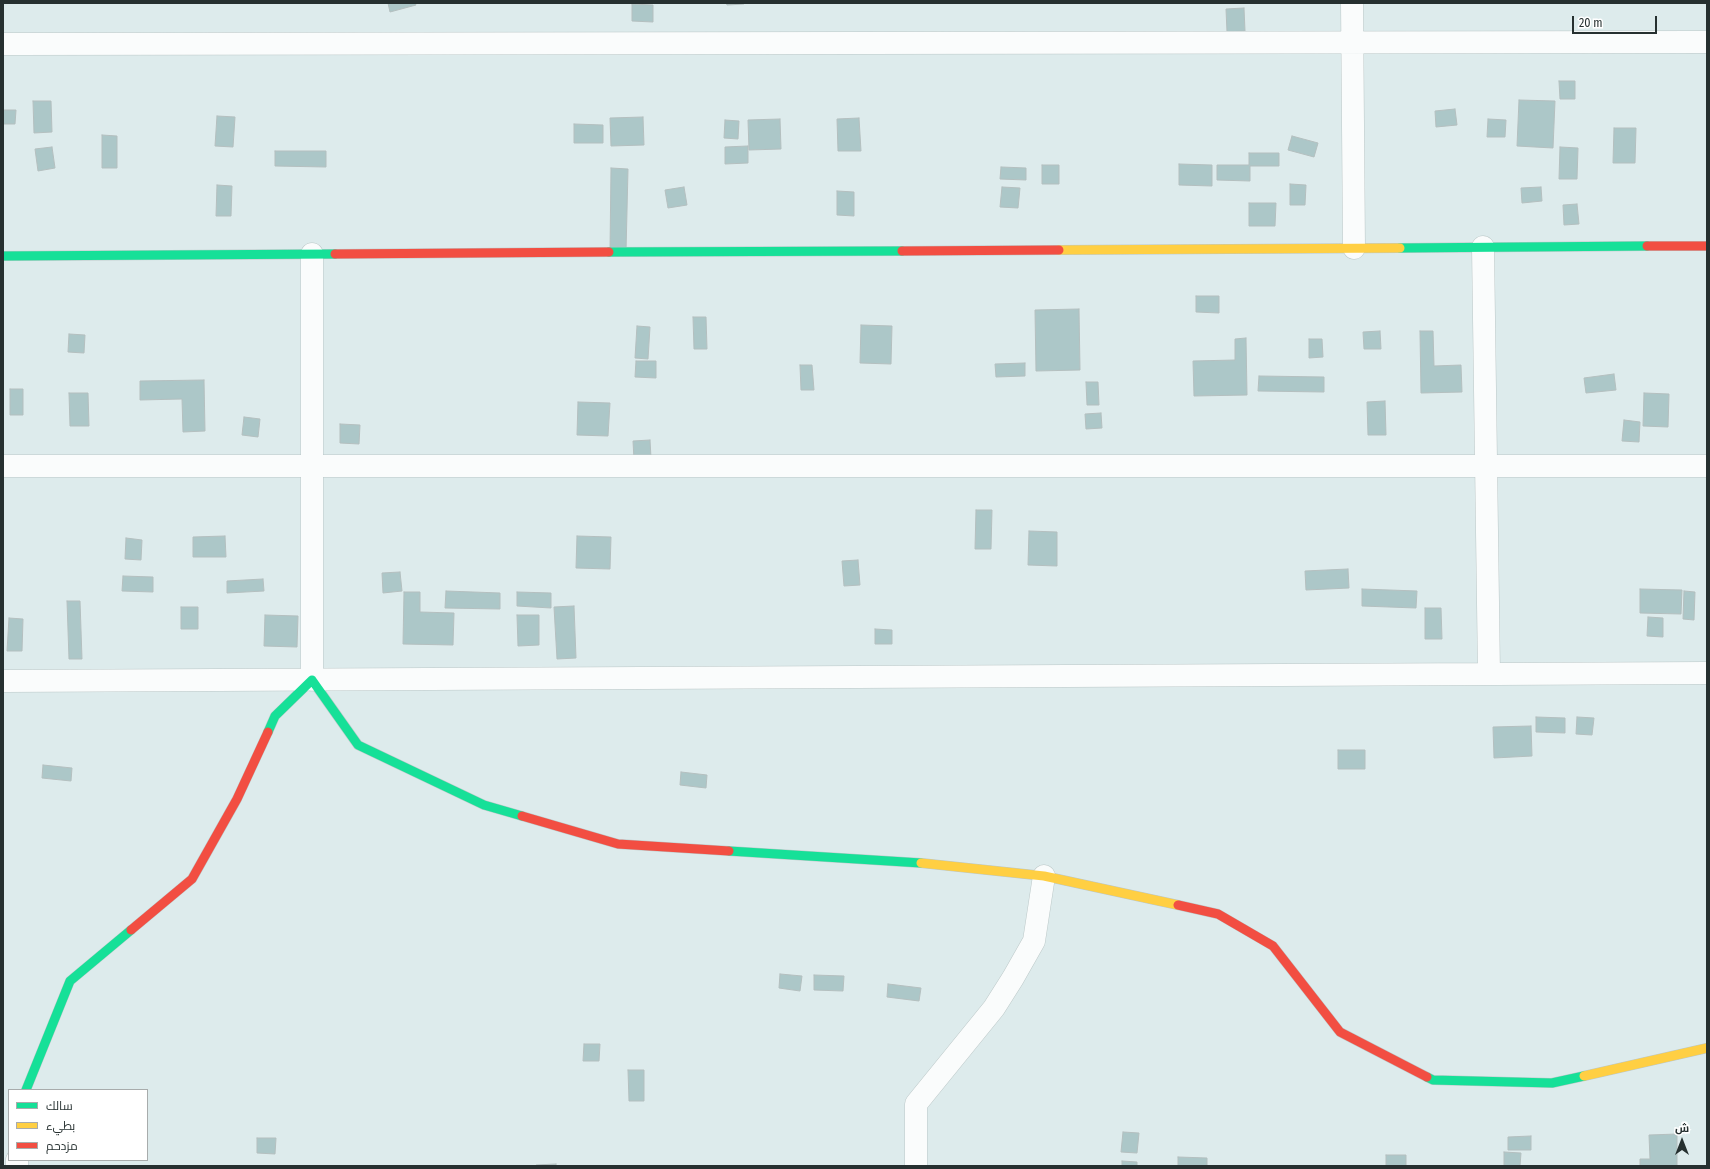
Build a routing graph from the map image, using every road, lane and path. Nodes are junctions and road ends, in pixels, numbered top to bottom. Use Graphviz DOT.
graph roads {
  1 [pos="1352,3"];
  2 [pos="1352,42"];
  3 [pos="1707,42"];
  4 [pos="3,44"];
  5 [pos="1707,246"];
  6 [pos="1483,247"];
  7 [pos="1354,248"];
  8 [pos="312,254"];
  9 [pos="3,256"];
  10 [pos="3,466"];
  11 [pos="312,466"];
  12 [pos="1486,466"];
  13 [pos="1707,466"];
  14 [pos="1707,673"];
  15 [pos="1488,674"];
  16 [pos="312,680"];
  17 [pos="3,681"];
  18 [pos="1044,876"];
  19 [pos="1707,1048"];
  20 [pos="26,1089"];
  21 [pos="916,1166"];
  1 -- 2 [label="street"];
  2 -- 3 [label="street"];
  2 -- 4 [label="street"];
  2 -- 7 [label="street"];
  5 -- 6 [label="street"];
  6 -- 7 [label="street"];
  6 -- 12 [label="street"];
  7 -- 8 [label="street"];
  8 -- 9 [label="street"];
  8 -- 11 [label="street"];
  10 -- 11 [label="street"];
  11 -- 12 [label="street"];
  11 -- 16 [label="street"];
  12 -- 13 [label="street"];
  12 -- 15 [label="street"];
  14 -- 15 [label="street"];
  15 -- 16 [label="street"];
  16 -- 17 [label="street"];
  16 -- 18 [label="street"];
  16 -- 20 [label="street"];
  18 -- 19 [label="street"];
  18 -- 21 [label="street"];
}
